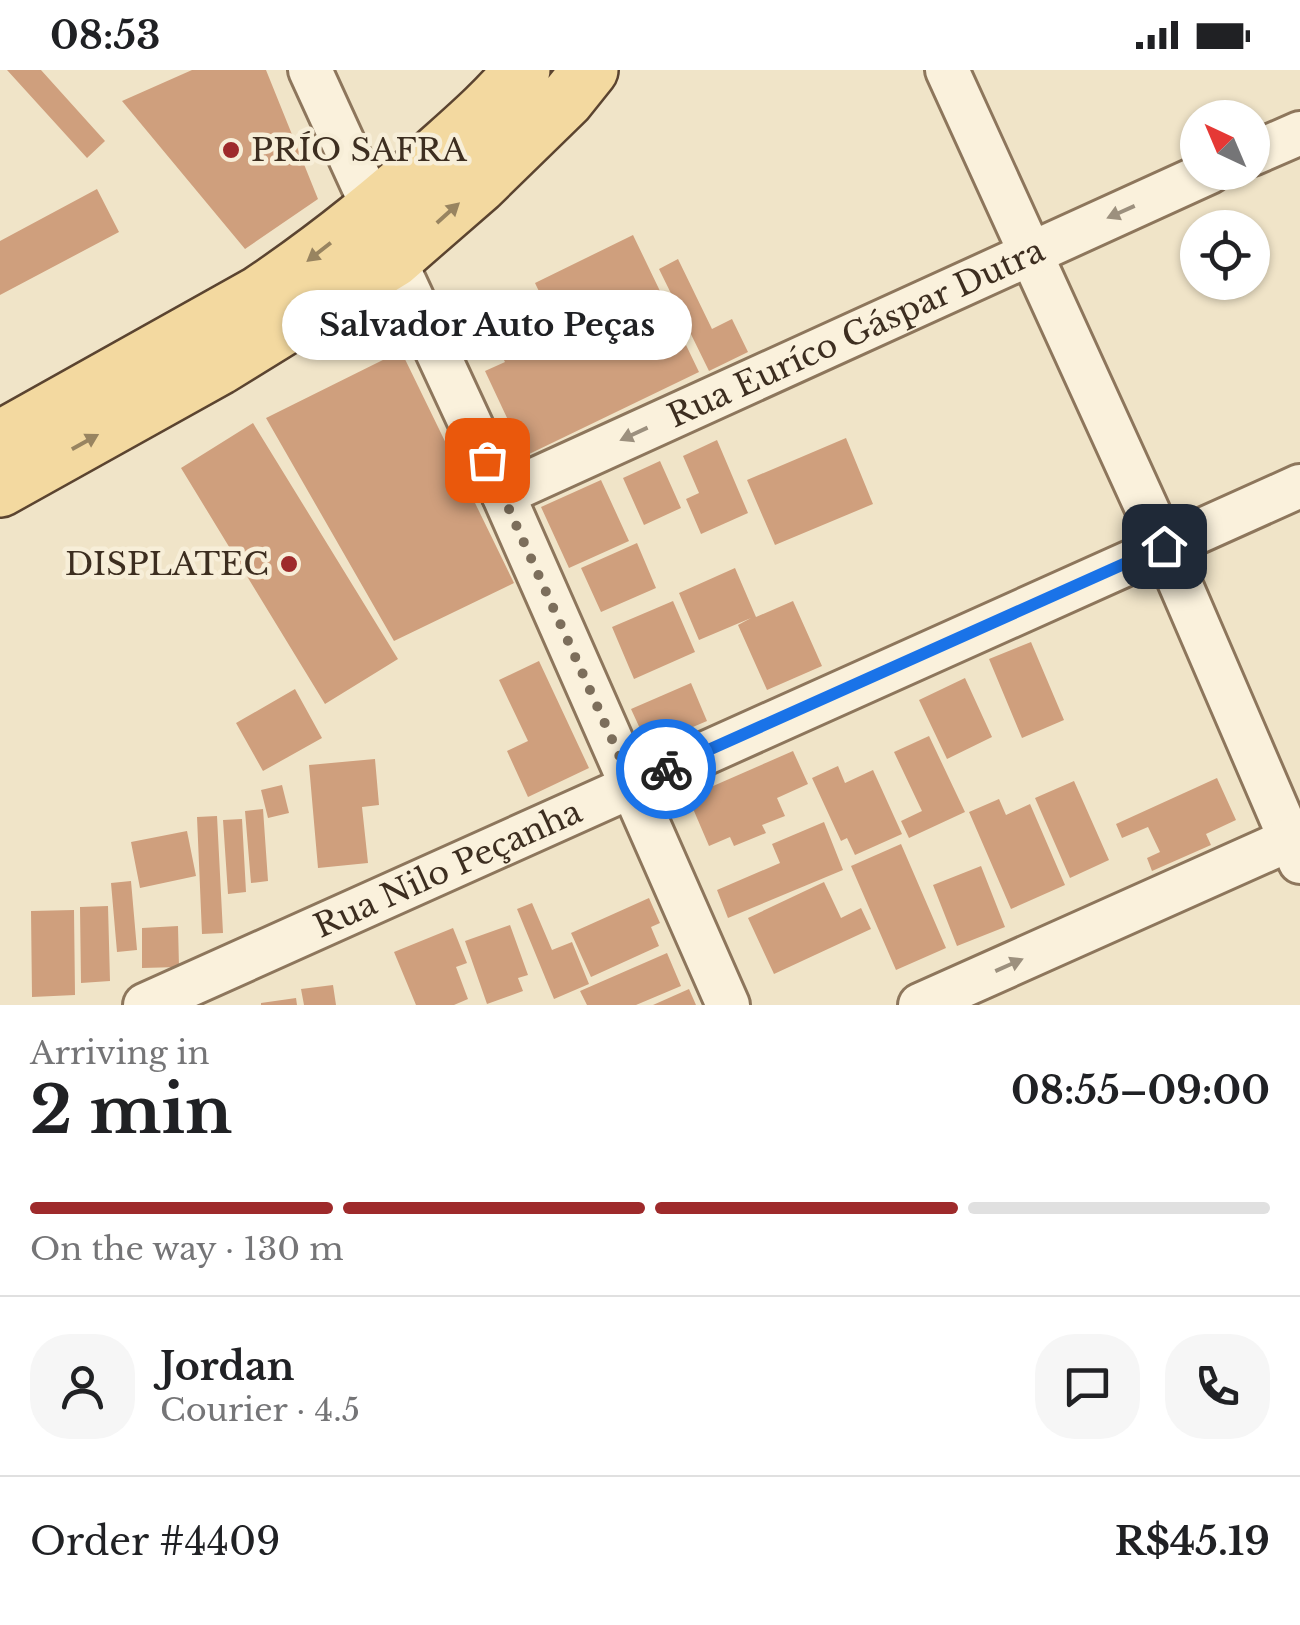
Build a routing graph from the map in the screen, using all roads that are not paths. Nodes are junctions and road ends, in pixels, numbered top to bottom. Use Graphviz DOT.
graph roads {
  1 [pos="310,70"];
  2 [pos="522,70"];
  3 [pos="590,70"];
  4 [pos="947,70"];
  5 [pos="1300,132"];
  6 [pos="1270,146"];
  7 [pos="1180,186"];
  8 [pos="384,235"];
  9 [pos="1033,252"];
  10 [pos="0,438"];
  11 [pos="1300,486"];
  12 [pos="0,489"];
  13 [pos="503,494"];
  14 [pos="1164,546"];
  15 [pos="632,784"];
  16 [pos="1296,846"];
  17 [pos="145,1005"];
  18 [pos="728,1005"];
  19 [pos="920,1005"];
  1 -- 8 [label="street"];
  2 -- 8 [label="main road"];
  8 -- 3 [label="main road, one-way"];
  4 -- 9 [label="street"];
  5 -- 6 [label="street"];
  7 -- 9 [label="street, Rua Euríco Gáspar Dutra, one-way"];
  8 -- 10 [label="main road, one-way"];
  12 -- 8 [label="main road, one-way"];
  8 -- 13 [label="street"];
  9 -- 13 [label="street, Rua Euríco Gáspar Dutra, one-way"];
  9 -- 14 [label="street"];
  11 -- 14 [label="street, Rua Nilo Peçanha"];
  13 -- 15 [label="street"];
  14 -- 15 [label="street, Rua Nilo Peçanha"];
  14 -- 16 [label="street"];
  15 -- 17 [label="street, Rua Nilo Peçanha"];
  15 -- 18 [label="street"];
  19 -- 16 [label="street, one-way"];
}
